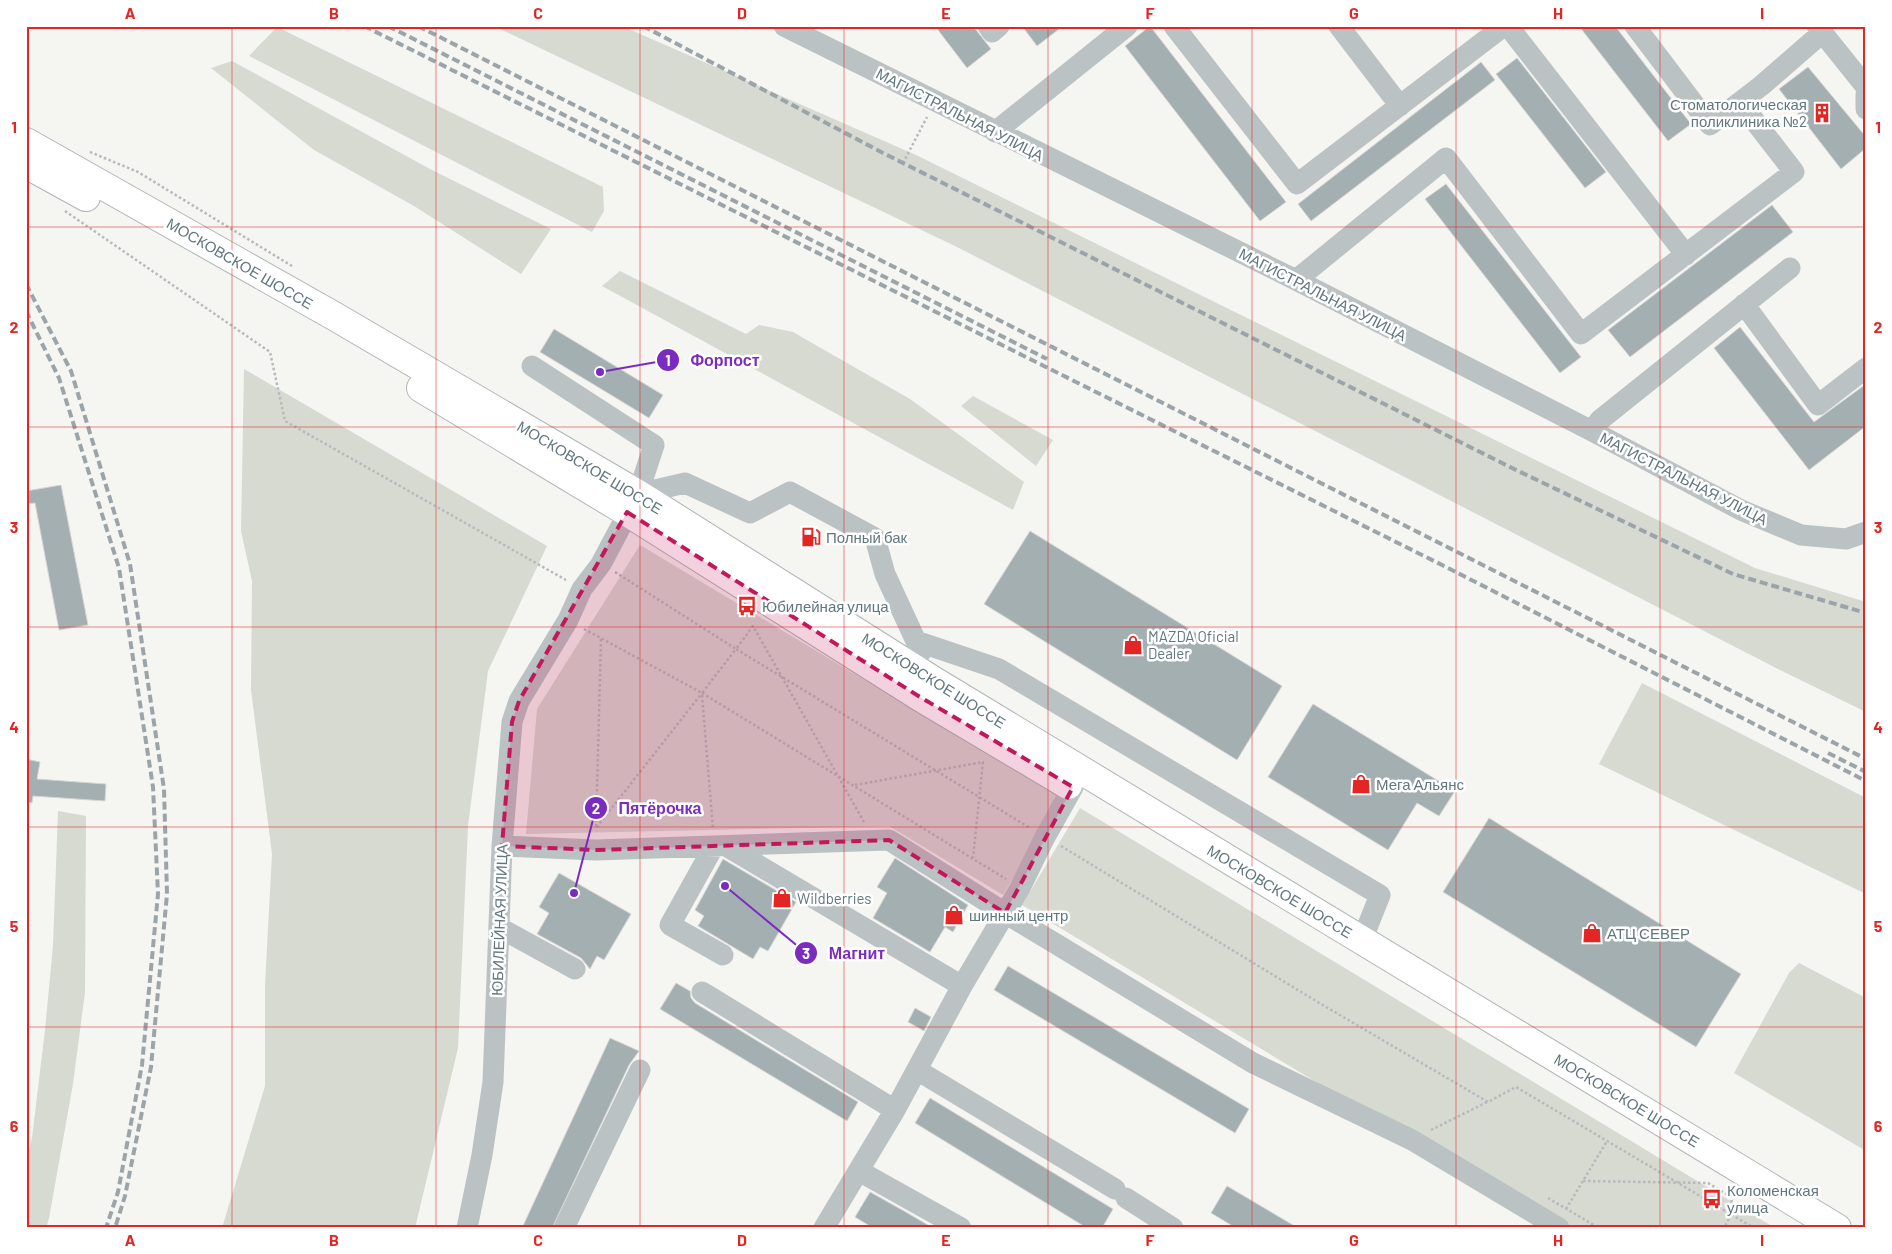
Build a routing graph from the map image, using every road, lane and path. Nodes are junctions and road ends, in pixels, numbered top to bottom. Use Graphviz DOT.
graph roads {
  1 [pos="784,26"];
  2 [pos="988,26"];
  3 [pos="999,26"];
  4 [pos="1127,26"];
  5 [pos="1174,26"];
  6 [pos="1339,26"];
  7 [pos="1504,26"];
  8 [pos="1508,26"];
  9 [pos="1635,26"];
  10 [pos="1820,30"];
  11 [pos="1866,88"];
  12 [pos="1866,94"];
  13 [pos="936,100"];
  14 [pos="1740,102"];
  15 [pos="1400,106"];
  16 [pos="1866,110"];
  17 [pos="995,132"];
  18 [pos="26,142"];
  19 [pos="903,163"];
  20 [pos="26,164"];
  21 [pos="59,207"];
  22 [pos="1686,254"];
  23 [pos="1790,268"];
  24 [pos="1296,280"];
  25 [pos="1744,304"];
  26 [pos="532,366"];
  27 [pos="1866,368"];
  28 [pos="1592,431"];
  29 [pos="632,503"];
  30 [pos="1866,532"];
  31 [pos="601,564"];
  32 [pos="582,590"];
  33 [pos="568,620"];
  34 [pos="601,638"];
  35 [pos="916,641"];
  36 [pos="736,649"];
  37 [pos="782,677"];
  38 [pos="934,682"];
  39 [pos="702,693"];
  40 [pos="936,771"];
  41 [pos="840,778"];
  42 [pos="854,786"];
  43 [pos="1073,788"];
  44 [pos="980,797"];
  45 [pos="1045,837"];
  46 [pos="874,841"];
  47 [pos="502,846"];
  48 [pos="720,846"];
  49 [pos="973,859"];
  50 [pos="1020,888"];
  51 [pos="1005,913"];
  52 [pos="500,928"];
  53 [pos="1362,940"];
  54 [pos="723,955"];
  55 [pos="575,969"];
  56 [pos="962,986"];
  57 [pos="702,992"];
  58 [pos="640,1070"];
  59 [pos="917,1070"];
  60 [pos="1488,1102"];
  61 [pos="896,1110"];
  62 [pos="1412,1140"];
  63 [pos="1607,1141"];
  64 [pos="859,1171"];
  65 [pos="1583,1181"];
  66 [pos="1679,1183"];
  67 [pos="1731,1214"];
  68 [pos="1143,1220"];
  69 [pos="1557,1227"];
  70 [pos="467,1228"];
  71 [pos="564,1228"];
  72 [pos="824,1228"];
  73 [pos="961,1228"];
  74 [pos="1173,1228"];
  75 [pos="1724,1228"];
  76 [pos="1754,1228"];
  77 [pos="1801,1228"];
  78 [pos="1837,1228"];
  1 -- 13 [label="street, МАГИСТРАЛЬНАЯ УЛИЦА"];
  2 -- 3 [label="street"];
  4 -- 17 [label="street"];
  5 -- 15 [label="street"];
  6 -- 15 [label="street"];
  7 -- 15 [label="street"];
  8 -- 22 [label="street"];
  9 -- 14 [label="street"];
  10 -- 11 [label="street"];
  10 -- 14 [label="street"];
  12 -- 16 [label="street"];
  13 -- 17 [label="street, МАГИСТРАЛЬНАЯ УЛИЦА"];
  13 -- 19 [label="path"];
  14 -- 22 [label="street"];
  17 -- 24 [label="street, МАГИСТРАЛЬНАЯ УЛИЦА"];
  18 -- 29 [label="main road, МОСКОВСКОЕ ШОССЕ"];
  20 -- 29 [label="main road, МОСКОВСКОЕ ШОССЕ"];
  21 -- 32 [label="path"];
  22 -- 24 [label="street"];
  23 -- 25 [label="street"];
  24 -- 28 [label="street, МАГИСТРАЛЬНАЯ УЛИЦА"];
  25 -- 27 [label="street"];
  25 -- 28 [label="street"];
  26 -- 29 [label="street, ЮБИЛЕЙНАЯ УЛИЦА"];
  28 -- 30 [label="street, МАГИСТРАЛЬНАЯ УЛИЦА"];
  29 -- 31 [label="street, ЮБИЛЕЙНАЯ УЛИЦА"];
  29 -- 35 [label="street"];
  29 -- 38 [label="main road, МОСКОВСКОЕ ШОССЕ"];
  29 -- 43 [label="main road, МОСКОВСКОЕ ШОССЕ"];
  31 -- 32 [label="street, ЮБИЛЕЙНАЯ УЛИЦА"];
  31 -- 36 [label="path"];
  32 -- 33 [label="street, ЮБИЛЕЙНАЯ УЛИЦА"];
  33 -- 34 [label="path"];
  33 -- 47 [label="street, ЮБИЛЕЙНАЯ УЛИЦА"];
  34 -- 39 [label="path"];
  34 -- 39 [label="path"];
  35 -- 38 [label="street"];
  35 -- 53 [label="street"];
  36 -- 37 [label="path"];
  36 -- 37 [label="path"];
  36 -- 39 [label="path"];
  37 -- 40 [label="path"];
  37 -- 41 [label="path"];
  38 -- 53 [label="main road, МОСКОВСКОЕ ШОССЕ"];
  39 -- 41 [label="path"];
  39 -- 48 [label="path"];
  40 -- 42 [label="path"];
  40 -- 44 [label="path"];
  40 -- 44 [label="path"];
  41 -- 42 [label="path"];
  41 -- 46 [label="path"];
  42 -- 49 [label="path"];
  43 -- 45 [label="street"];
  43 -- 77 [label="main road, МОСКОВСКОЕ ШОССЕ"];
  44 -- 45 [label="path"];
  44 -- 49 [label="path"];
  45 -- 50 [label="street"];
  45 -- 60 [label="path"];
  46 -- 48 [label="street"];
  46 -- 51 [label="street"];
  47 -- 48 [label="street"];
  47 -- 52 [label="street, ЮБИЛЕЙНАЯ УЛИЦА"];
  48 -- 54 [label="street"];
  48 -- 56 [label="street"];
  49 -- 50 [label="path"];
  50 -- 51 [label="street"];
  51 -- 56 [label="street"];
  51 -- 62 [label="street"];
  52 -- 55 [label="street"];
  52 -- 70 [label="street, ЮБИЛЕЙНАЯ УЛИЦА"];
  53 -- 78 [label="main road, МОСКОВСКОЕ ШОССЕ"];
  56 -- 59 [label="street"];
  57 -- 61 [label="street"];
  58 -- 71 [label="street"];
  59 -- 61 [label="street"];
  59 -- 68 [label="street"];
  60 -- 62 [label="path"];
  60 -- 63 [label="path"];
  61 -- 64 [label="street"];
  62 -- 69 [label="street"];
  63 -- 65 [label="path"];
  63 -- 66 [label="path"];
  64 -- 72 [label="street"];
  64 -- 73 [label="street"];
  65 -- 66 [label="path"];
  65 -- 69 [label="path"];
  66 -- 67 [label="path"];
  66 -- 67 [label="path"];
  67 -- 75 [label="path"];
  67 -- 76 [label="path"];
  68 -- 74 [label="street"];
}
